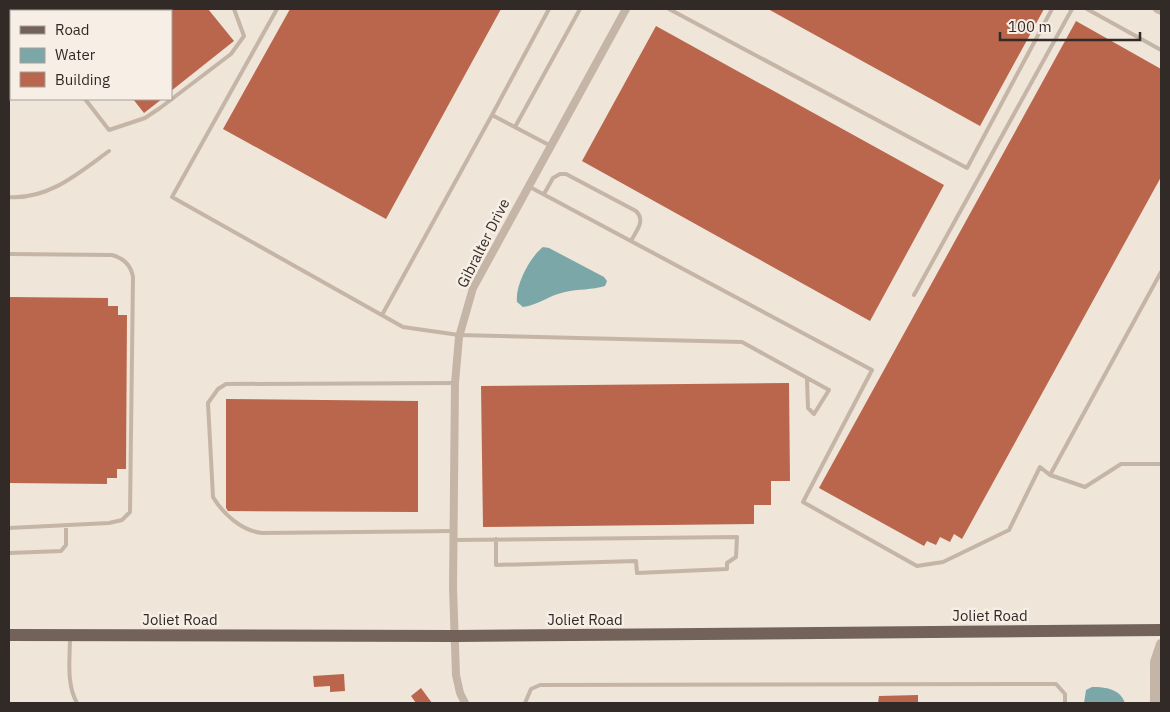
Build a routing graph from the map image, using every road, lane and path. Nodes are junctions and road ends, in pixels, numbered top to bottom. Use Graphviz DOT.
graph roads {
  1 [pos="234,9"];
  2 [pos="277,9"];
  3 [pos="549,9"];
  4 [pos="580,9"];
  5 [pos="626,9"];
  6 [pos="669,9"];
  7 [pos="1052,9"];
  8 [pos="1072,9"];
  9 [pos="1087,9"];
  10 [pos="1157,9"];
  11 [pos="1161,11"];
  12 [pos="1161,50"];
  13 [pos="172,98"];
  14 [pos="86,100"];
  15 [pos="169,100"];
  16 [pos="492,115"];
  17 [pos="515,127"];
  18 [pos="549,145"];
  19 [pos="109,150"];
  20 [pos="528,186"];
  21 [pos="544,194"];
  22 [pos="9,197"];
  23 [pos="630,241"];
  24 [pos="9,254"];
  25 [pos="1161,272"];
  26 [pos="914,295"];
  27 [pos="382,315"];
  28 [pos="459,335"];
  29 [pos="807,379"];
  30 [pos="454,384"];
  31 [pos="1161,464"];
  32 [pos="1050,474"];
  33 [pos="66,525"];
  34 [pos="9,528"];
  35 [pos="454,530"];
  36 [pos="496,539"];
  37 [pos="454,540"];
  38 [pos="9,553"];
  39 [pos="1161,630"];
  40 [pos="9,635"];
  41 [pos="70,635"];
  42 [pos="456,636"];
  43 [pos="1161,644"];
  44 [pos="77,703"];
  45 [pos="465,703"];
  46 [pos="525,703"];
  47 [pos="1065,703"];
  48 [pos="1155,703"];
  1 -- 13 [label="lane"];
  2 -- 27 [label="lane"];
  3 -- 16 [label="lane"];
  4 -- 17 [label="lane"];
  5 -- 18 [label="street, Gibralter Drive"];
  6 -- 7 [label="lane"];
  8 -- 26 [label="lane"];
  9 -- 12 [label="lane"];
  10 -- 11 [label="street"];
  14 -- 15 [label="lane"];
  16 -- 17 [label="lane"];
  16 -- 27 [label="lane"];
  17 -- 18 [label="lane"];
  18 -- 20 [label="street, Gibralter Drive"];
  19 -- 22 [label="lane"];
  20 -- 21 [label="lane"];
  20 -- 28 [label="street, Gibralter Drive"];
  21 -- 23 [label="lane"];
  21 -- 23 [label="lane"];
  23 -- 32 [label="lane"];
  24 -- 33 [label="lane"];
  25 -- 32 [label="lane"];
  27 -- 28 [label="lane"];
  28 -- 29 [label="lane"];
  28 -- 30 [label="street, Gibralter Drive"];
  29 -- 29 [label="lane"];
  30 -- 35 [label="street, Gibralter Drive"];
  30 -- 35 [label="lane"];
  31 -- 32 [label="lane"];
  33 -- 34 [label="lane"];
  33 -- 38 [label="lane"];
  35 -- 37 [label="street, Gibralter Drive"];
  36 -- 36 [label="lane"];
  36 -- 37 [label="lane"];
  37 -- 42 [label="street, Gibralter Drive"];
  39 -- 42 [label="main road, Joliet Road"];
  40 -- 41 [label="main road, Joliet Road"];
  41 -- 42 [label="main road, Joliet Road"];
  41 -- 44 [label="lane"];
  42 -- 45 [label="street, Gibralter Drive"];
  43 -- 48 [label="street"];
  46 -- 47 [label="lane"];
}
